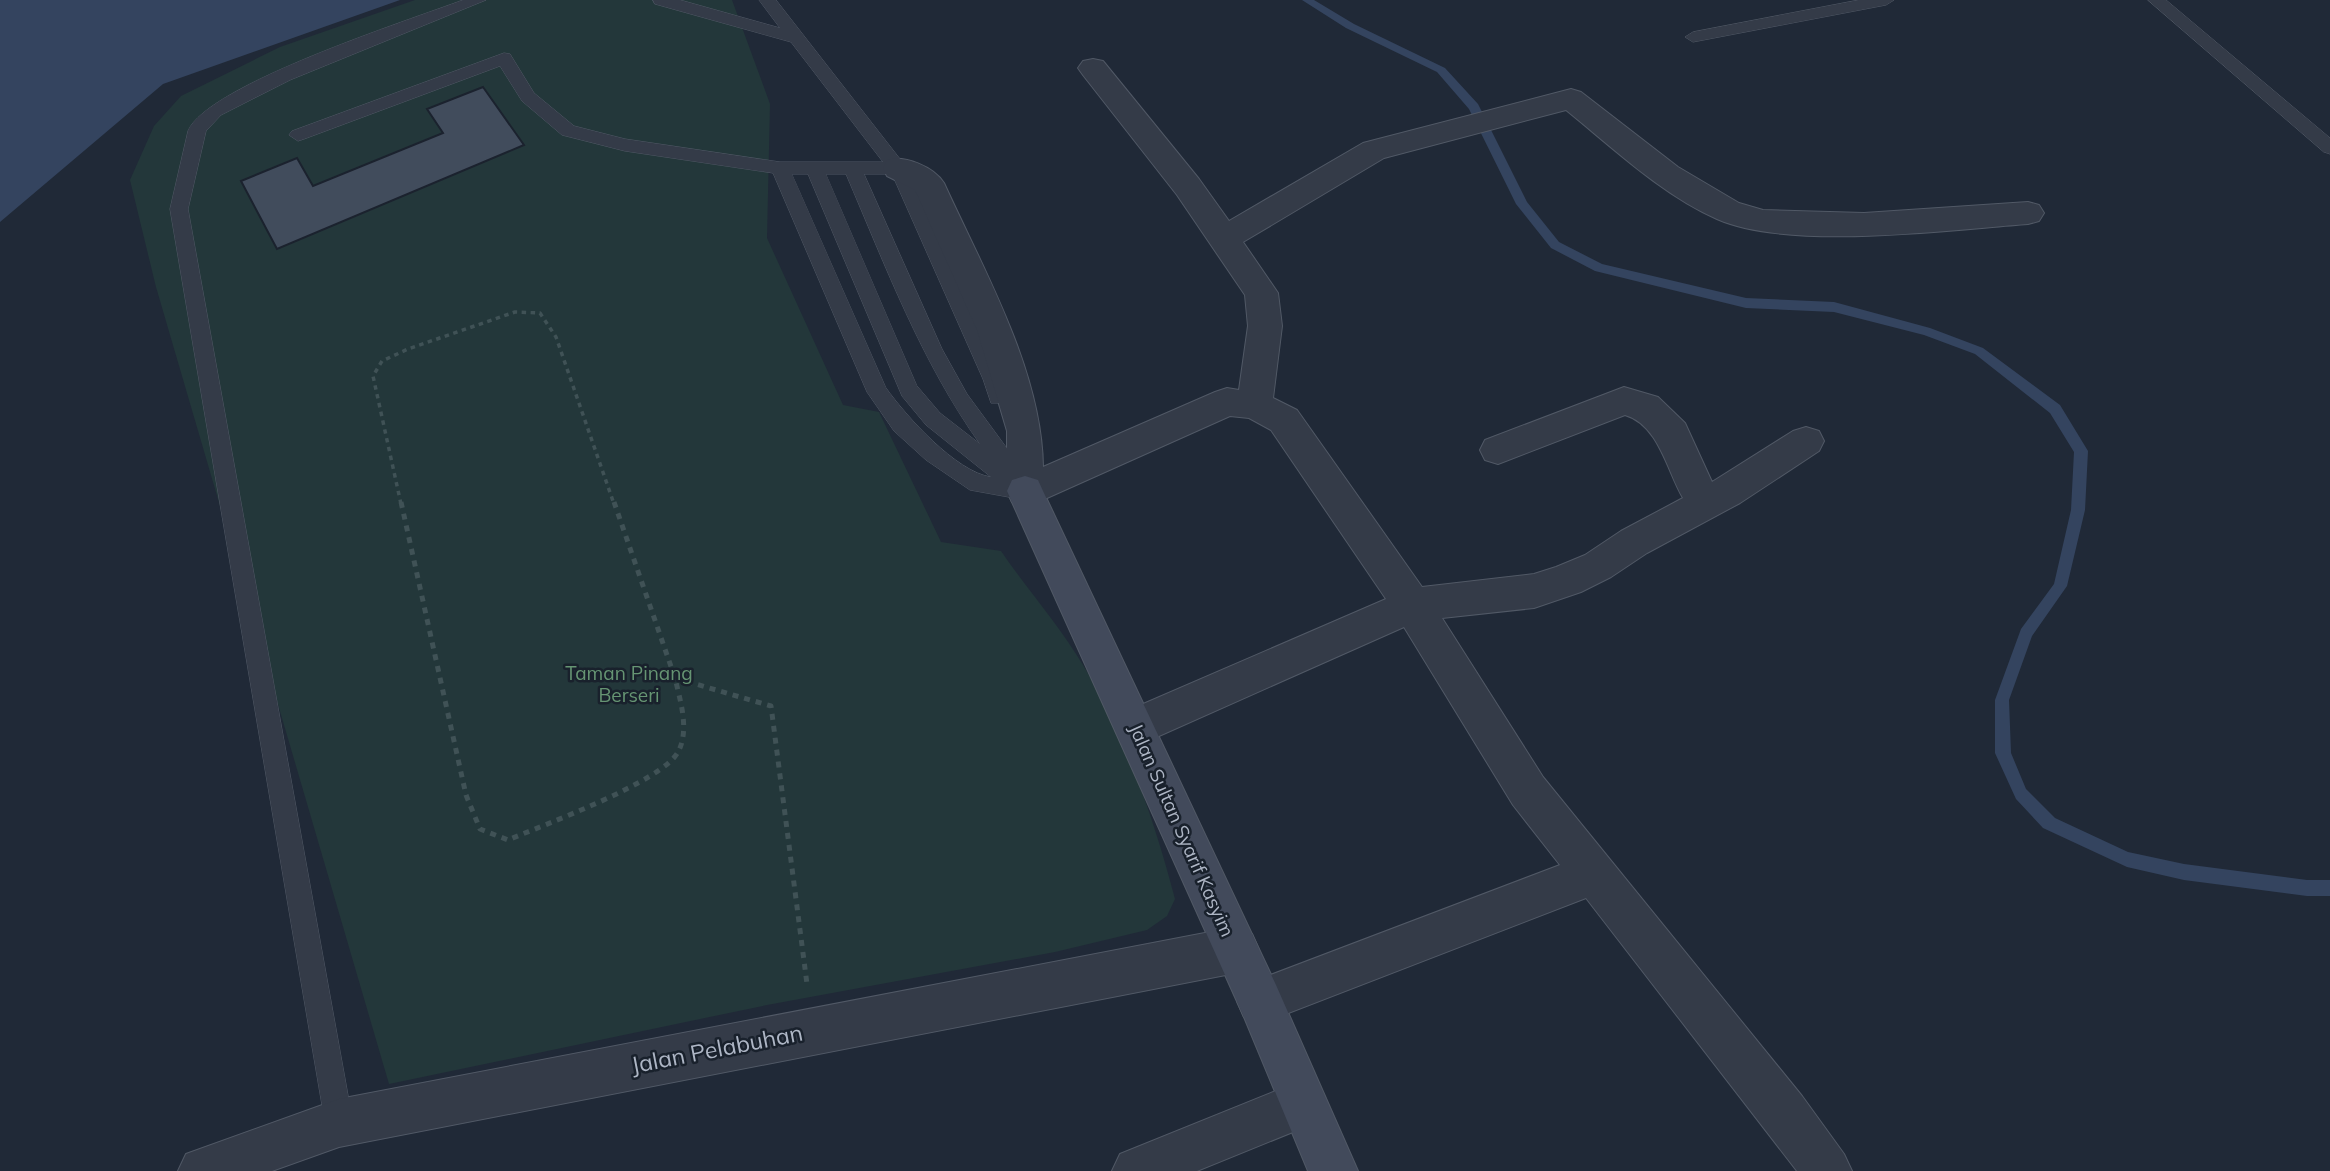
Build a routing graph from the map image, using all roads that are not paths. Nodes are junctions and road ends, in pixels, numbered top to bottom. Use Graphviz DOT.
graph roads {
  1 [pos="478,0"];
  2 [pos="661,0"];
  3 [pos="767,0"];
  4 [pos="1886,0"];
  5 [pos="2156,0"];
  6 [pos="1693,37"];
  7 [pos="797,38"];
  8 [pos="1093,68"];
  9 [pos="298,135"];
  10 [pos="2330,148"];
  11 [pos="780,168"];
  12 [pos="814,168"];
  13 [pos="852,168"];
  14 [pos="898,168"];
  15 [pos="2028,213"];
  16 [pos="1224,239"];
  17 [pos="1255,405"];
  18 [pos="1806,441"];
  19 [pos="1498,450"];
  20 [pos="1025,491"];
  21 [pos="1705,502"];
  22 [pos="1412,605"];
  23 [pos="1135,727"];
  24 [pos="1592,875"];
  25 [pos="1236,950"];
  26 [pos="1260,1001"];
  27 [pos="1303,1104"];
  28 [pos="339,1123"];
  29 [pos="203,1171"];
  30 [pos="1137,1171"];
  31 [pos="1333,1171"];
  32 [pos="1827,1171"];
  1 -- 28 [label="lane"];
  2 -- 7 [label="lane"];
  3 -- 7 [label="lane"];
  4 -- 6 [label="lane"];
  5 -- 10 [label="lane"];
  7 -- 14 [label="lane"];
  8 -- 16 [label="street"];
  9 -- 11 [label="lane"];
  11 -- 12 [label="lane"];
  11 -- 20 [label="lane"];
  12 -- 13 [label="lane"];
  12 -- 20 [label="lane"];
  13 -- 14 [label="lane"];
  13 -- 20 [label="lane"];
  14 -- 20 [label="street"];
  15 -- 16 [label="street"];
  16 -- 17 [label="street"];
  17 -- 20 [label="street"];
  17 -- 22 [label="street"];
  18 -- 21 [label="street"];
  19 -- 21 [label="street"];
  20 -- 23 [label="main road, Jalan Sultan Syarif Kasyim"];
  21 -- 22 [label="street"];
  22 -- 23 [label="street"];
  22 -- 24 [label="street"];
  23 -- 25 [label="main road, Jalan Sultan Syarif Kasyim"];
  24 -- 26 [label="street"];
  24 -- 32 [label="street"];
  25 -- 26 [label="main road, Jalan Sultan Syarif Kasyim"];
  25 -- 28 [label="street, Jalan Pelabuhan"];
  26 -- 27 [label="main road, Jalan Sultan Syarif Kasyim"];
  27 -- 30 [label="street"];
  27 -- 31 [label="main road, Jalan Sultan Syarif Kasyim"];
  28 -- 29 [label="street, Jalan Pelabuhan"];
}
